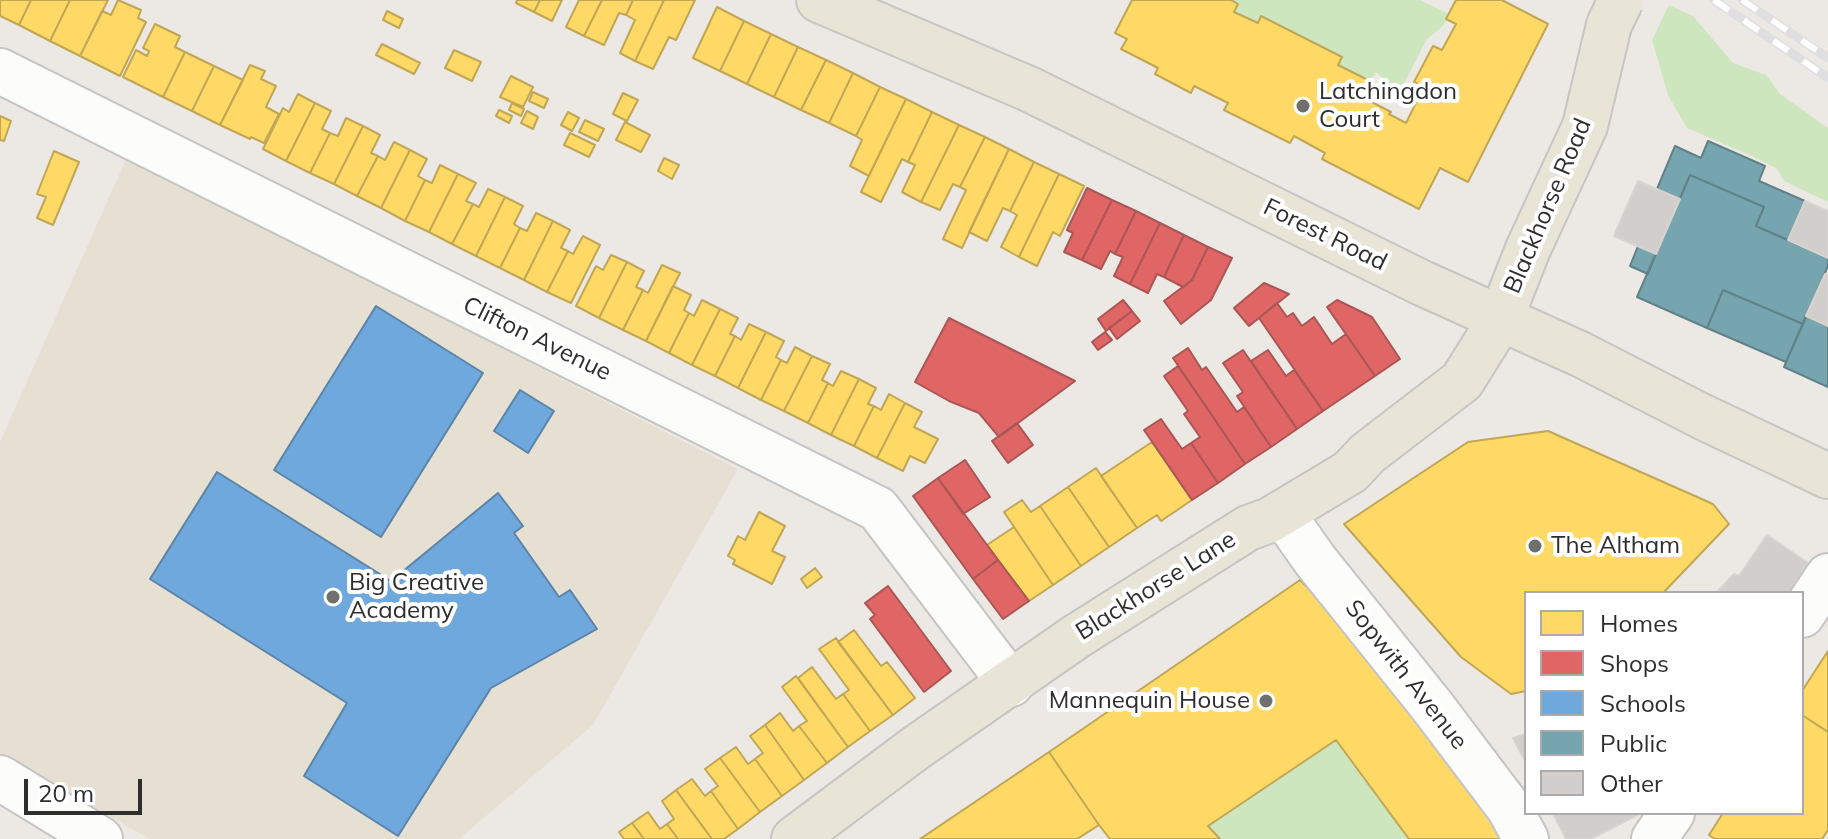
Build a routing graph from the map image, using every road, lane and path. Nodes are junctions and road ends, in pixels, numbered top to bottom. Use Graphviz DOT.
graph roads {
  1 [pos="819,0"];
  2 [pos="1615,12"];
  3 [pos="0,71"];
  4 [pos="1500,320"];
  5 [pos="1828,476"];
  6 [pos="1282,513"];
  7 [pos="1828,576"];
  8 [pos="1804,612"];
  9 [pos="1011,684"];
  10 [pos="0,778"];
  11 [pos="1671,815"];
  12 [pos="805,836"];
  13 [pos="100,839"];
  14 [pos="1526,839"];
  15 [pos="1654,839"];
  1 -- 4 [label="main road, Forest Road"];
  2 -- 4 [label="main road, Blackhorse Road"];
  3 -- 9 [label="street, Clifton Avenue"];
  4 -- 5 [label="main road, Forest Road"];
  4 -- 6 [label="main road, Blackhorse Lane"];
  6 -- 9 [label="main road, Blackhorse Lane"];
  6 -- 14 [label="street, Sopwith Avenue"];
  7 -- 8 [label="street"];
  9 -- 12 [label="main road, Blackhorse Lane"];
  10 -- 13 [label="street"];
  11 -- 15 [label="street"];
}
